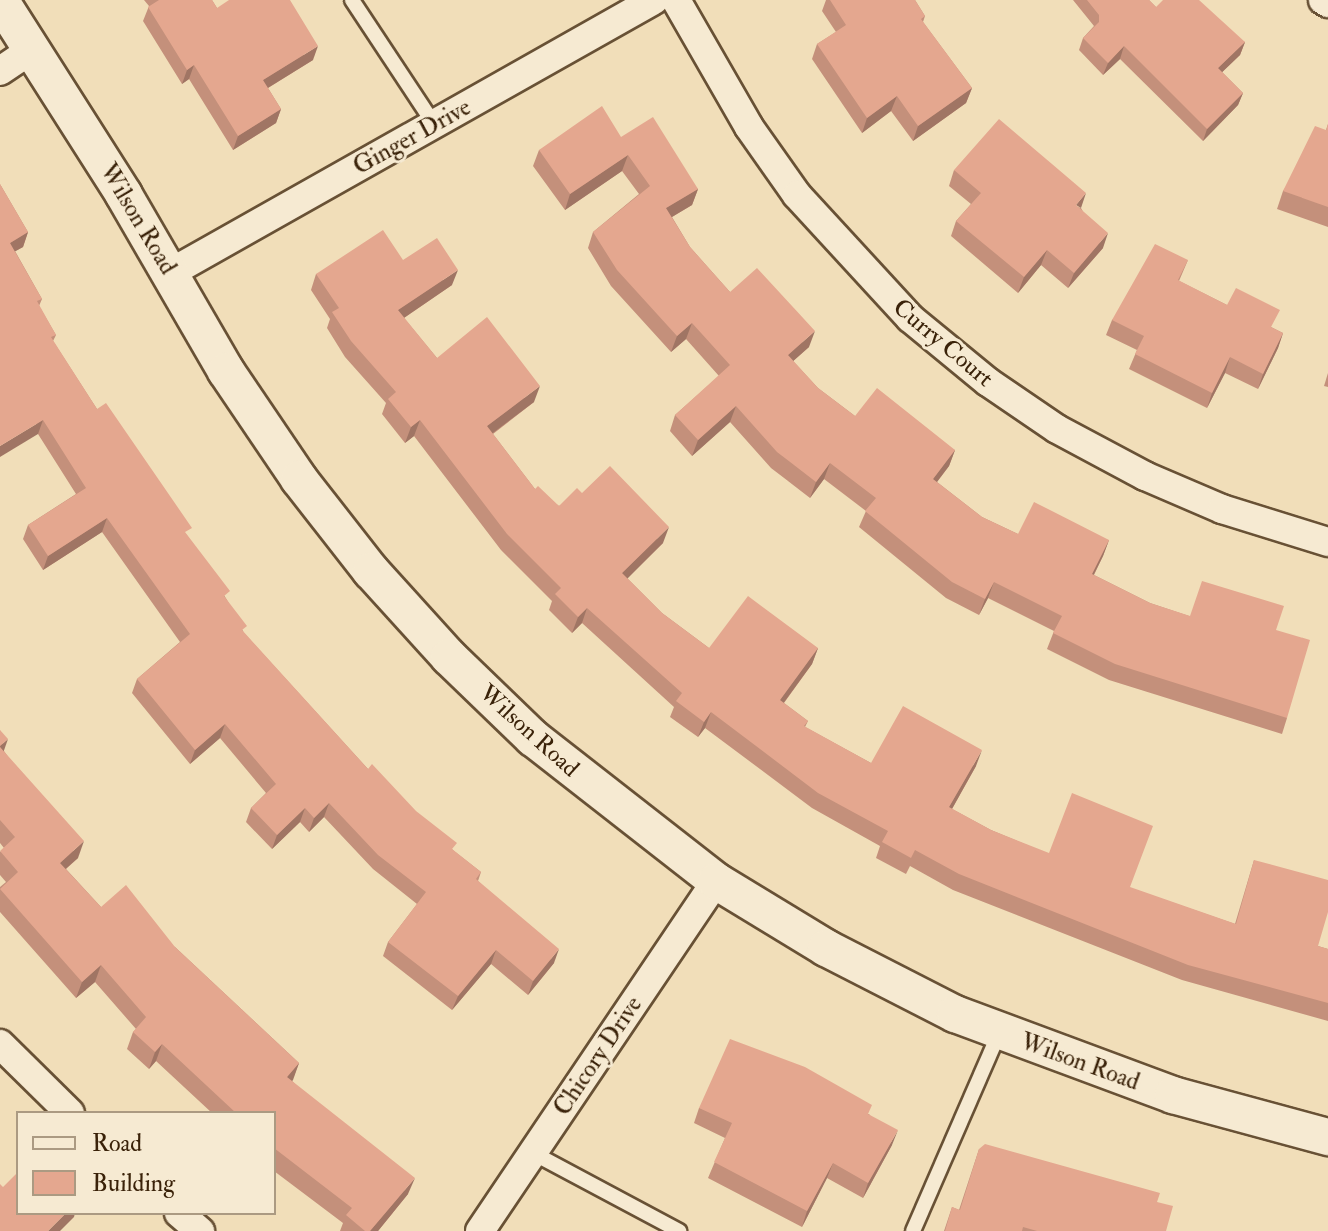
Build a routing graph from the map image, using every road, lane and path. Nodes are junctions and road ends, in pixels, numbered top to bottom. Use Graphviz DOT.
graph roads {
  1 [pos="0,0"];
  2 [pos="352,0"];
  3 [pos="654,0"];
  4 [pos="676,0"];
  5 [pos="33,49"];
  6 [pos="0,71"];
  7 [pos="434,124"];
  8 [pos="170,273"];
  9 [pos="1328,542"];
  10 [pos="716,881"];
  11 [pos="1000,1032"];
  12 [pos="0,1044"];
  13 [pos="68,1111"];
  14 [pos="1328,1137"];
  15 [pos="533,1153"];
  16 [pos="181,1215"];
  17 [pos="200,1231"];
  18 [pos="480,1231"];
  19 [pos="679,1231"];
  20 [pos="913,1231"];
  1 -- 5 [label="street, Wilson Road"];
  2 -- 7 [label="lane"];
  3 -- 7 [label="street, Ginger Drive"];
  4 -- 9 [label="street, Curry Court"];
  5 -- 6 [label="street"];
  5 -- 8 [label="street, Wilson Road"];
  7 -- 8 [label="street, Ginger Drive"];
  8 -- 10 [label="street, Wilson Road"];
  10 -- 11 [label="street, Wilson Road"];
  10 -- 15 [label="street, Chicory Drive"];
  11 -- 14 [label="street, Wilson Road"];
  11 -- 20 [label="lane"];
  12 -- 13 [label="street"];
  15 -- 18 [label="street, Chicory Drive"];
  15 -- 19 [label="lane"];
  16 -- 17 [label="street"];
}
